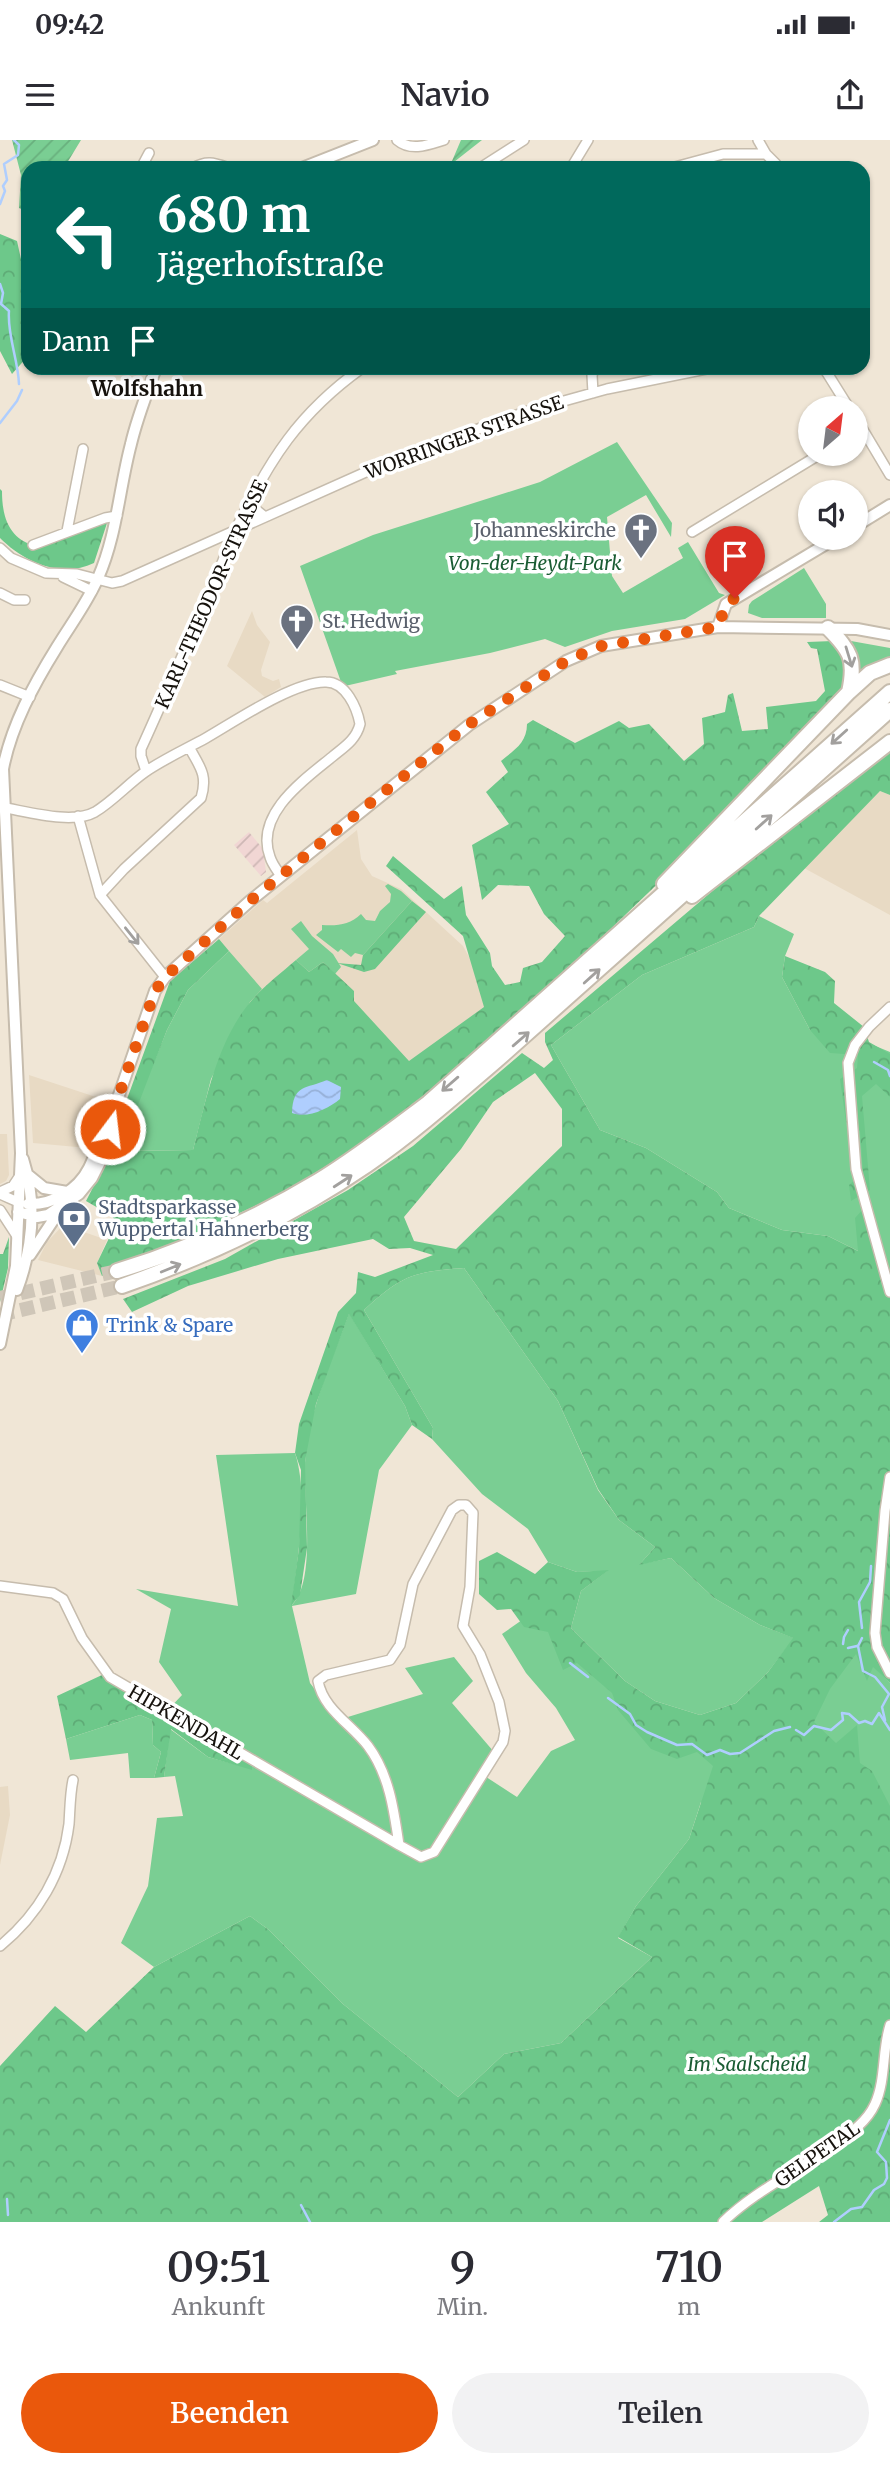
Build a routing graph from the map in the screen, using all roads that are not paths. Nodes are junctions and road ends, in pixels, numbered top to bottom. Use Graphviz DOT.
graph roads {
  1 [pos="373,140"];
  2 [pos="397,140"];
  3 [pos="444,140"];
  4 [pos="524,140"];
  5 [pos="588,140"];
  6 [pos="758,140"];
  7 [pos="149,153"];
  8 [pos="766,155"];
  9 [pos="145,161"];
  10 [pos="320,161"];
  11 [pos="492,161"];
  12 [pos="575,161"];
  13 [pos="697,161"];
  14 [pos="773,161"];
  15 [pos="154,375"];
  16 [pos="353,375"];
  17 [pos="592,375"];
  18 [pos="677,375"];
  19 [pos="828,375"];
  20 [pos="593,393"];
  21 [pos="842,396"];
  22 [pos="868,444"];
  23 [pos="83,449"];
  24 [pos="801,466"];
  25 [pos="890,475"];
  26 [pos="249,504"];
  27 [pos="890,505"];
  28 [pos="117,516"];
  29 [pos="265,517"];
  30 [pos="868,519"];
  31 [pos="235,530"];
  32 [pos="67,531"];
  33 [pos="692,532"];
  34 [pos="33,545"];
  35 [pos="0,548"];
  36 [pos="816,550"];
  37 [pos="58,575"];
  38 [pos="97,580"];
  39 [pos="92,591"];
  40 [pos="0,593"];
  41 [pos="25,600"];
  42 [pos="718,627"];
  43 [pos="828,628"];
  44 [pos="890,634"];
  45 [pos="890,665"];
  46 [pos="0,685"];
  47 [pos="849,692"];
  48 [pos="890,692"];
  49 [pos="30,696"];
  50 [pos="890,710"];
  51 [pos="890,742"];
  52 [pos="189,747"];
  53 [pos="146,771"];
  54 [pos="2,807"];
  55 [pos="78,816"];
  56 [pos="281,876"];
  57 [pos="100,895"];
  58 [pos="652,913"];
  59 [pos="165,977"];
  60 [pos="890,1007"];
  61 [pos="110,1121"];
  62 [pos="23,1176"];
  63 [pos="67,1192"];
  64 [pos="0,1193"];
  65 [pos="0,1204"];
  66 [pos="64,1205"];
  67 [pos="14,1208"];
  68 [pos="35,1208"];
  69 [pos="17,1236"];
  70 [pos="25,1264"];
  71 [pos="117,1271"];
  72 [pos="122,1286"];
  73 [pos="890,1292"];
  74 [pos="8,1316"];
  75 [pos="0,1345"];
  76 [pos="890,1478"];
  77 [pos="0,1586"];
  78 [pos="890,1674"];
  79 [pos="73,1780"];
  80 [pos="399,1844"];
  81 [pos="0,1946"];
  82 [pos="890,2025"];
  83 [pos="723,2222"];
  1 -- 10 [label="main road"];
  2 -- 3 [label="street"];
  4 -- 11 [label="street"];
  5 -- 12 [label="street"];
  6 -- 8 [label="street"];
  7 -- 9 [label="street"];
  8 -- 13 [label="street"];
  8 -- 14 [label="street"];
  15 -- 28 [label="main road"];
  16 -- 26 [label="street, KARL-THEODOR-STRASSE"];
  17 -- 20 [label="street"];
  18 -- 20 [label="street, WORRINGER STRASSE"];
  19 -- 21 [label="street"];
  20 -- 29 [label="street, WORRINGER STRASSE"];
  22 -- 25 [label="street"];
  23 -- 32 [label="street"];
  24 -- 33 [label="street"];
  26 -- 29 [label="street"];
  26 -- 31 [label="street, KARL-THEODOR-STRASSE"];
  27 -- 30 [label="main road"];
  28 -- 32 [label="street"];
  28 -- 38 [label="main road"];
  29 -- 31 [label="street, WORRINGER STRASSE"];
  31 -- 38 [label="street, WORRINGER STRASSE"];
  31 -- 53 [label="street, KARL-THEODOR-STRASSE"];
  32 -- 34 [label="street"];
  35 -- 37 [label="street"];
  36 -- 42 [label="main road"];
  37 -- 38 [label="street, WORRINGER STRASSE"];
  37 -- 39 [label="street"];
  38 -- 39 [label="main road"];
  39 -- 49 [label="main road"];
  40 -- 41 [label="street"];
  42 -- 43 [label="main road"];
  42 -- 56 [label="main road"];
  43 -- 44 [label="main road"];
  43 -- 47 [label="highway, one-way"];
  45 -- 47 [label="highway"];
  46 -- 49 [label="street"];
  47 -- 58 [label="highway"];
  48 -- 58 [label="highway, one-way"];
  49 -- 54 [label="main road"];
  58 -- 50 [label="highway, one-way"];
  51 -- 58 [label="highway"];
  52 -- 53 [label="street"];
  52 -- 56 [label="street"];
  52 -- 57 [label="street"];
  53 -- 55 [label="street"];
  54 -- 55 [label="street"];
  54 -- 62 [label="main road"];
  55 -- 57 [label="street"];
  56 -- 59 [label="main road"];
  57 -- 59 [label="street, one-way"];
  58 -- 71 [label="highway, one-way"];
  72 -- 58 [label="highway, one-way"];
  59 -- 61 [label="main road"];
  60 -- 73 [label="street"];
  61 -- 63 [label="main road"];
  61 -- 66 [label="main road"];
  62 -- 63 [label="main road"];
  62 -- 64 [label="street"];
  62 -- 67 [label="main road"];
  62 -- 68 [label="main road"];
  63 -- 68 [label="main road"];
  64 -- 67 [label="street"];
  65 -- 67 [label="street"];
  66 -- 68 [label="main road"];
  66 -- 70 [label="main road"];
  67 -- 68 [label="main road"];
  67 -- 69 [label="main road"];
  67 -- 69 [label="street"];
  68 -- 70 [label="main road"];
  69 -- 74 [label="main road"];
  70 -- 74 [label="main road"];
  74 -- 75 [label="main road"];
  76 -- 78 [label="street"];
  77 -- 80 [label="street, HIPKENDAHL"];
  79 -- 81 [label="street"];
  80 -- 80 [label="street, HIPKENDAHL"];
  82 -- 83 [label="street, GELPETAL"];
}
